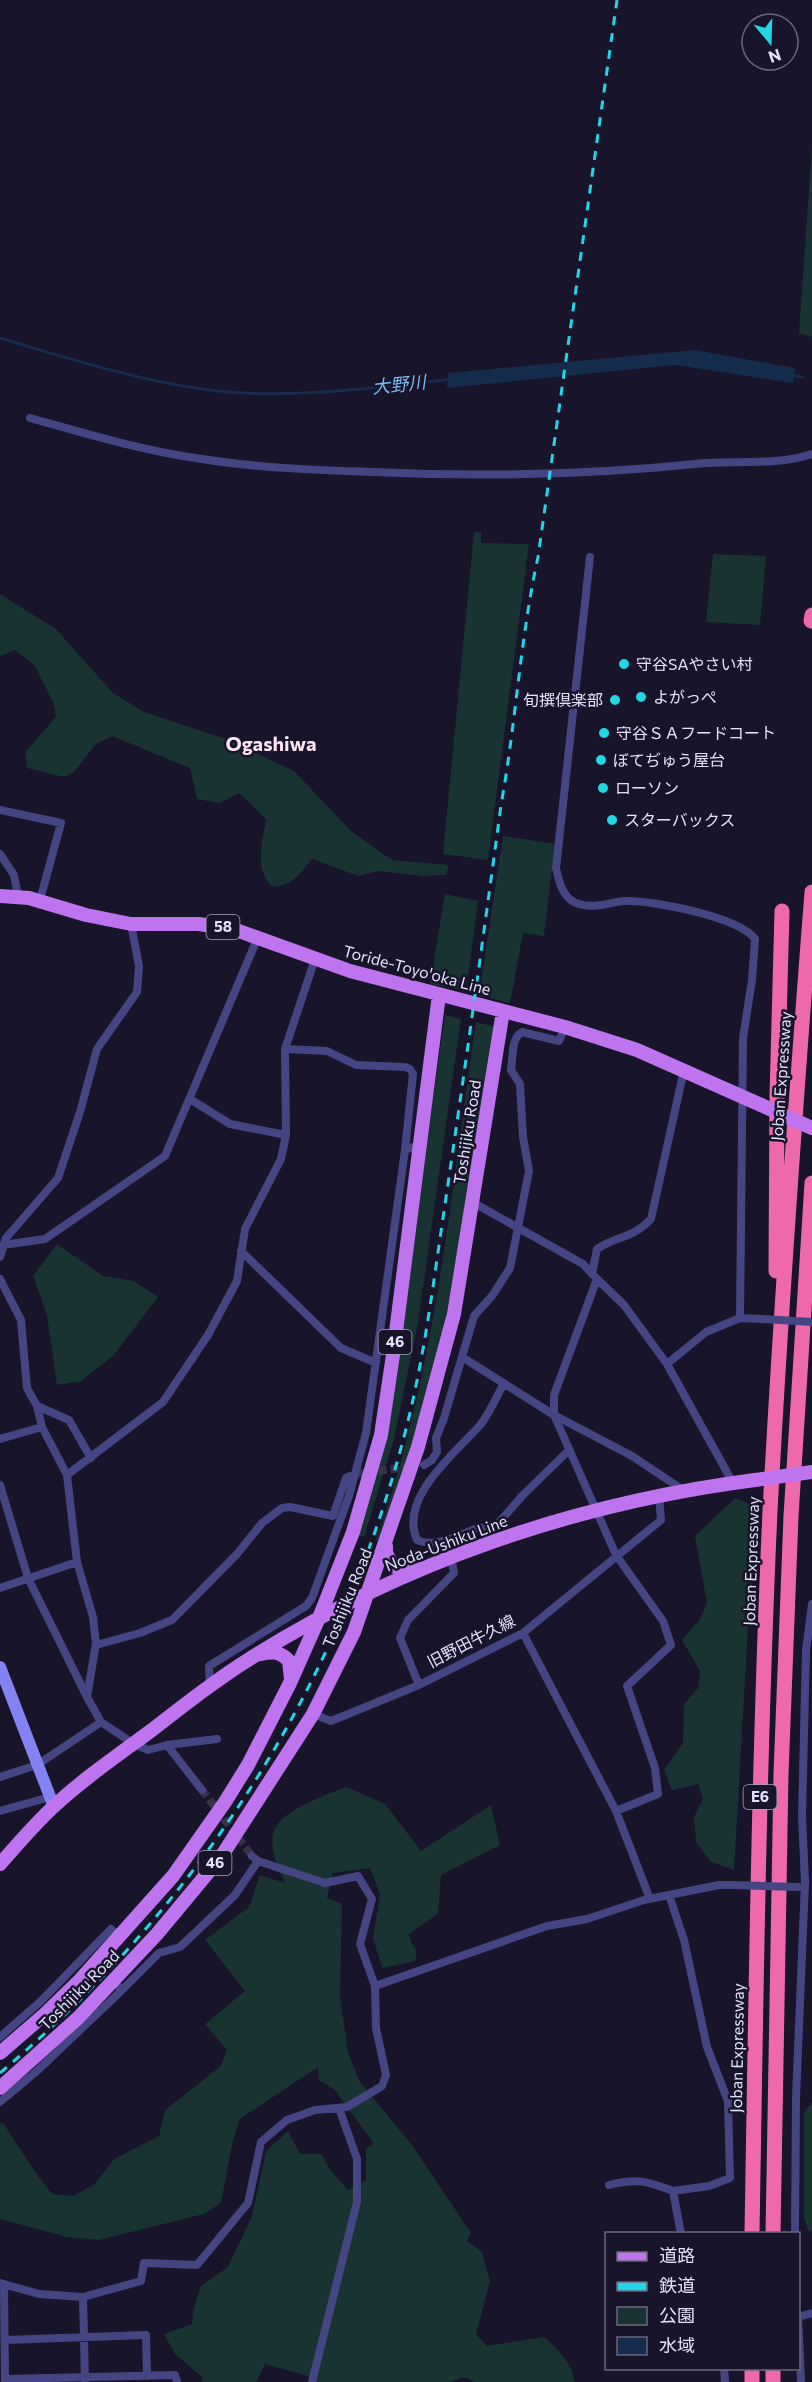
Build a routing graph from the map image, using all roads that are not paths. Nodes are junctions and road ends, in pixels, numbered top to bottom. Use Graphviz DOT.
graph roads {
  1 [pos="30,418"];
  2 [pos="812,454"];
  3 [pos="590,557"];
  4 [pos="0,810"];
  5 [pos="0,854"];
  6 [pos="812,892"];
  7 [pos="0,896"];
  8 [pos="18,896"];
  9 [pos="40,900"];
  10 [pos="782,911"];
  11 [pos="131,924"];
  12 [pos="258,937"];
  13 [pos="315,959"];
  14 [pos="439,995"];
  15 [pos="502,1011"];
  16 [pos="565,1027"];
  17 [pos="285,1049"];
  18 [pos="684,1070"];
  19 [pos="744,1097"];
  20 [pos="190,1098"];
  21 [pos="812,1128"];
  22 [pos="286,1136"];
  23 [pos="420,1148"];
  24 [pos="405,1150"];
  25 [pos="812,1183"];
  26 [pos="472,1202"];
  27 [pos="518,1227"];
  28 [pos="3,1245"];
  29 [pos="242,1251"];
  30 [pos="0,1257"];
  31 [pos="594,1277"];
  32 [pos="0,1279"];
  33 [pos="812,1298"];
  34 [pos="740,1318"];
  35 [pos="812,1322"];
  36 [pos="462,1357"];
  37 [pos="778,1361"];
  38 [pos="376,1362"];
  39 [pos="667,1364"];
  40 [pos="504,1383"];
  41 [pos="37,1406"];
  42 [pos="554,1415"];
  43 [pos="796,1426"];
  44 [pos="42,1427"];
  45 [pos="0,1439"];
  46 [pos="568,1451"];
  47 [pos="91,1458"];
  48 [pos="424,1465"];
  49 [pos="812,1472"];
  50 [pos="355,1474"];
  51 [pos="67,1475"];
  52 [pos="733,1482"];
  53 [pos="0,1485"];
  54 [pos="683,1490"];
  55 [pos="659,1495"];
  56 [pos="595,1510"];
  57 [pos="487,1538"];
  58 [pos="386,1543"];
  59 [pos="616,1555"];
  60 [pos="451,1556"];
  61 [pos="77,1562"];
  62 [pos="428,1566"];
  63 [pos="28,1578"];
  64 [pos="0,1588"];
  65 [pos="368,1593"];
  66 [pos="812,1604"];
  67 [pos="319,1618"];
  68 [pos="523,1633"];
  69 [pos="96,1645"];
  70 [pos="251,1658"];
  71 [pos="0,1667"];
  72 [pos="290,1683"];
  73 [pos="419,1685"];
  74 [pos="210,1686"];
  75 [pos="87,1697"];
  76 [pos="313,1714"];
  77 [pos="101,1722"];
  78 [pos="217,1739"];
  79 [pos="134,1744"];
  80 [pos="167,1745"];
  81 [pos="37,1765"];
  82 [pos="0,1777"];
  83 [pos="202,1790"];
  84 [pos="52,1802"];
  85 [pos="616,1810"];
  86 [pos="0,1811"];
  87 [pos="0,1864"];
  88 [pos="801,1888"];
  89 [pos="669,1895"];
  90 [pos="650,1899"];
  91 [pos="808,1915"];
  92 [pos="119,1936"];
  93 [pos="117,1986"];
  94 [pos="375,1986"];
  95 [pos="0,2037"];
  96 [pos="0,2053"];
  97 [pos="0,2088"];
  98 [pos="0,2102"];
  99 [pos="339,2108"];
  100 [pos="609,2185"];
  101 [pos="673,2191"];
  102 [pos="681,2232"];
  103 [pos="752,2232"];
  104 [pos="773,2232"];
  105 [pos="795,2232"];
  106 [pos="2,2283"];
  107 [pos="83,2297"];
  108 [pos="2,2322"];
  109 [pos="85,2338"];
  110 [pos="5,2340"];
  111 [pos="800,2360"];
  112 [pos="2,2361"];
  113 [pos="147,2376"];
  114 [pos="85,2380"];
  115 [pos="5,2381"];
  116 [pos="177,2382"];
  117 [pos="312,2382"];
  118 [pos="801,2382"];
  1 -- 2 [label="street"];
  3 -- 19 [label="street"];
  4 -- 9 [label="street"];
  5 -- 8 [label="street"];
  6 -- 37 [label="highway, Joban Expressway / E6"];
  7 -- 8 [label="main road, Toride-Toyo'oka Line / 58"];
  8 -- 9 [label="main road, Toride-Toyo'oka Line / 58"];
  9 -- 11 [label="main road, Toride-Toyo'oka Line / 58"];
  10 -- 37 [label="highway"];
  11 -- 12 [label="main road, Toride-Toyo'oka Line / 58"];
  11 -- 28 [label="street"];
  12 -- 13 [label="main road, Toride-Toyo'oka Line / 58"];
  12 -- 20 [label="street"];
  13 -- 14 [label="main road, Toride-Toyo'oka Line / 58"];
  13 -- 17 [label="street"];
  14 -- 15 [label="main road, Toride-Toyo'oka Line / 58"];
  14 -- 23 [label="main road, Toshijiku Road / 46"];
  15 -- 16 [label="main road, Toride-Toyo'oka Line / 58"];
  15 -- 26 [label="main road, Toshijiku Road / 46"];
  16 -- 18 [label="main road, Toride-Toyo'oka Line / 58"];
  16 -- 27 [label="street"];
  17 -- 22 [label="street"];
  17 -- 24 [label="street"];
  18 -- 19 [label="main road, Toride-Toyo'oka Line / 58"];
  18 -- 31 [label="street"];
  19 -- 21 [label="main road, Toride-Toyo'oka Line / 58, bridge"];
  19 -- 34 [label="street"];
  20 -- 22 [label="street"];
  20 -- 28 [label="street"];
  22 -- 29 [label="street"];
  23 -- 24 [label="street"];
  23 -- 67 [label="main road, Toshijiku Road / 46"];
  24 -- 38 [label="street"];
  25 -- 43 [label="highway, E6"];
  26 -- 27 [label="street"];
  26 -- 58 [label="main road, Toshijiku Road / 46"];
  27 -- 31 [label="street"];
  27 -- 36 [label="street"];
  28 -- 30 [label="street"];
  29 -- 38 [label="street"];
  29 -- 47 [label="street"];
  31 -- 39 [label="street"];
  31 -- 42 [label="street"];
  32 -- 41 [label="street"];
  33 -- 43 [label="highway"];
  34 -- 35 [label="street, bridge"];
  34 -- 39 [label="street"];
  36 -- 40 [label="street"];
  36 -- 48 [label="street"];
  37 -- 103 [label="highway, Joban Expressway / E6"];
  38 -- 50 [label="street"];
  39 -- 52 [label="street"];
  40 -- 42 [label="street"];
  40 -- 57 [label="street"];
  41 -- 44 [label="street"];
  41 -- 47 [label="street"];
  42 -- 46 [label="street"];
  42 -- 54 [label="street"];
  43 -- 104 [label="highway, E6"];
  44 -- 45 [label="street"];
  44 -- 51 [label="street"];
  46 -- 56 [label="street"];
  46 -- 57 [label="street"];
  47 -- 51 [label="street"];
  49 -- 52 [label="main road, Noda-Ushiku Line, bridge"];
  50 -- 69 [label="street"];
  50 -- 74 [label="street"];
  51 -- 61 [label="street"];
  52 -- 54 [label="main road, Noda-Ushiku Line"];
  53 -- 63 [label="street"];
  54 -- 55 [label="main road, Noda-Ushiku Line"];
  55 -- 56 [label="main road, Noda-Ushiku Line"];
  55 -- 59 [label="street, 旧野田牛久線"];
  56 -- 57 [label="main road, Noda-Ushiku Line"];
  56 -- 59 [label="street"];
  57 -- 60 [label="main road, Noda-Ushiku Line"];
  58 -- 62 [label="main road"];
  58 -- 65 [label="main road, Toshijiku Road / 46"];
  59 -- 68 [label="street, 旧野田牛久線"];
  59 -- 85 [label="street"];
  60 -- 62 [label="main road, Noda-Ushiku Line"];
  60 -- 73 [label="street"];
  61 -- 63 [label="street"];
  61 -- 69 [label="street"];
  62 -- 65 [label="main road, Noda-Ushiku Line"];
  63 -- 64 [label="street"];
  63 -- 75 [label="street"];
  65 -- 67 [label="main road, Noda-Ushiku Line"];
  65 -- 76 [label="main road, Toshijiku Road / 46"];
  66 -- 88 [label="street"];
  67 -- 70 [label="main road, Noda-Ushiku Line"];
  67 -- 72 [label="main road, Toshijiku Road / 46"];
  68 -- 73 [label="street, 旧野田牛久線"];
  68 -- 85 [label="street"];
  69 -- 75 [label="street"];
  70 -- 72 [label="main road"];
  70 -- 74 [label="main road, Noda-Ushiku Line"];
  71 -- 81 [label="street"];
  72 -- 92 [label="main road, Toshijiku Road / 46"];
  73 -- 76 [label="street, 旧野田牛久線"];
  74 -- 79 [label="main road, Noda-Ushiku Line"];
  75 -- 77 [label="street"];
  76 -- 93 [label="main road, Toshijiku Road / 46"];
  77 -- 79 [label="street"];
  77 -- 81 [label="street"];
  78 -- 80 [label="street"];
  79 -- 80 [label="street"];
  79 -- 84 [label="main road, Noda-Ushiku Line"];
  80 -- 83 [label="street"];
  81 -- 82 [label="street"];
  81 -- 84 [label="street"];
  84 -- 86 [label="street"];
  84 -- 87 [label="main road, Noda-Ushiku Line"];
  85 -- 90 [label="street"];
  88 -- 89 [label="street, bridge"];
  88 -- 91 [label="street"];
  89 -- 90 [label="street"];
  89 -- 101 [label="street"];
  90 -- 94 [label="street"];
  91 -- 105 [label="street"];
  92 -- 95 [label="street"];
  92 -- 96 [label="main road, Toshijiku Road / 46"];
  93 -- 94 [label="street"];
  93 -- 97 [label="main road, Toshijiku Road / 46"];
  93 -- 98 [label="street"];
  94 -- 99 [label="street"];
  99 -- 107 [label="street"];
  99 -- 117 [label="street"];
  100 -- 101 [label="street"];
  101 -- 102 [label="street"];
  106 -- 107 [label="street"];
  106 -- 108 [label="street"];
  107 -- 109 [label="street"];
  108 -- 110 [label="street"];
  109 -- 110 [label="street"];
  109 -- 113 [label="street"];
  109 -- 114 [label="street"];
  110 -- 112 [label="street"];
  111 -- 118 [label="street"];
  112 -- 115 [label="street"];
  113 -- 114 [label="street"];
  113 -- 116 [label="street"];
  114 -- 115 [label="street"];
}
